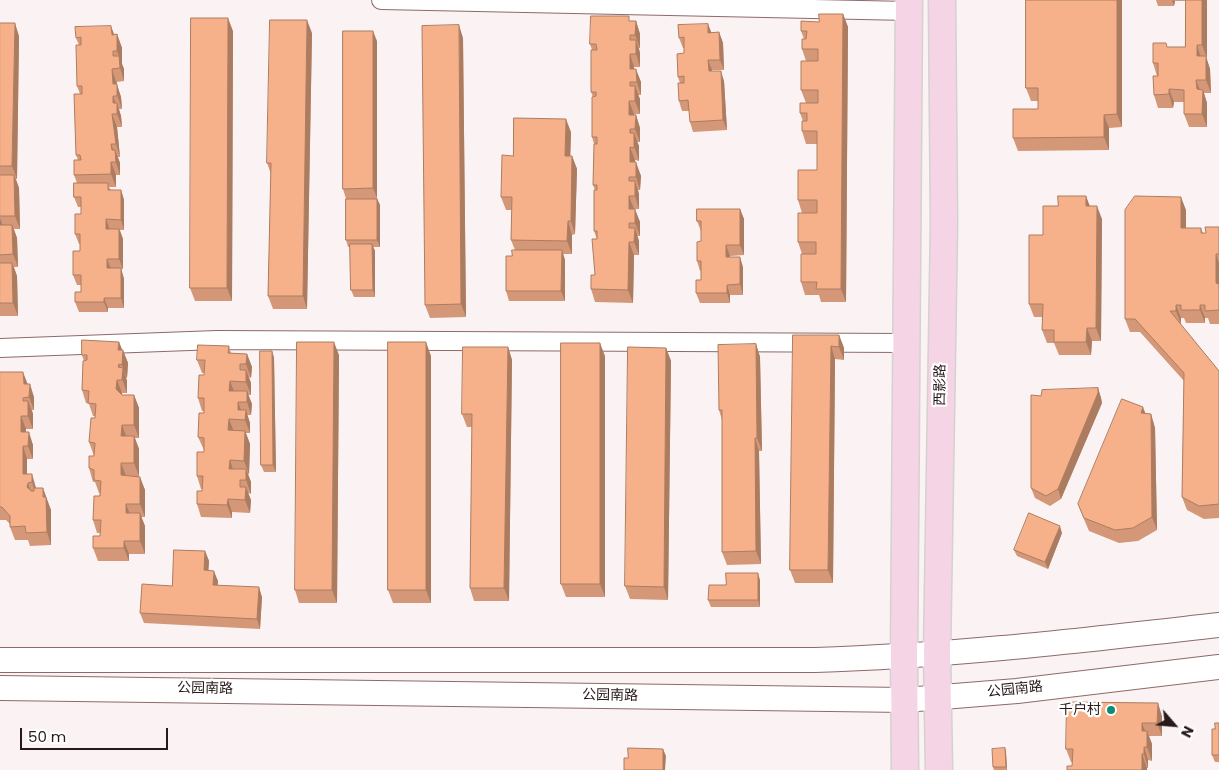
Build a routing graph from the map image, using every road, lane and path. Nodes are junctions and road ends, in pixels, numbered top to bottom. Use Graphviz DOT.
graph roads {
  1 [pos="381,0"];
  2 [pos="942,0"];
  3 [pos="909,6"];
  4 [pos="907,343"];
  5 [pos="0,348"];
  6 [pos="1219,625"];
  7 [pos="937,654"];
  8 [pos="904,657"];
  9 [pos="0,660"];
  10 [pos="1219,667"];
  11 [pos="0,688"];
  12 [pos="939,698"];
  13 [pos="905,700"];
  14 [pos="905,770"];
  15 [pos="940,770"];
  1 -- 3 [label="street"];
  2 -- 7 [label="main road, 西影路"];
  3 -- 4 [label="main road"];
  4 -- 5 [label="street"];
  4 -- 8 [label="main road"];
  6 -- 7 [label="main road, 公园南路"];
  7 -- 8 [label="main road, 公园南路"];
  7 -- 12 [label="main road, 西影路"];
  8 -- 9 [label="main road, 公园南路"];
  8 -- 13 [label="main road"];
  10 -- 12 [label="main road, 公园南路"];
  11 -- 13 [label="main road, 公园南路"];
  12 -- 13 [label="main road, 公园南路"];
  12 -- 15 [label="main road, 西影路"];
  13 -- 14 [label="main road"];
}
